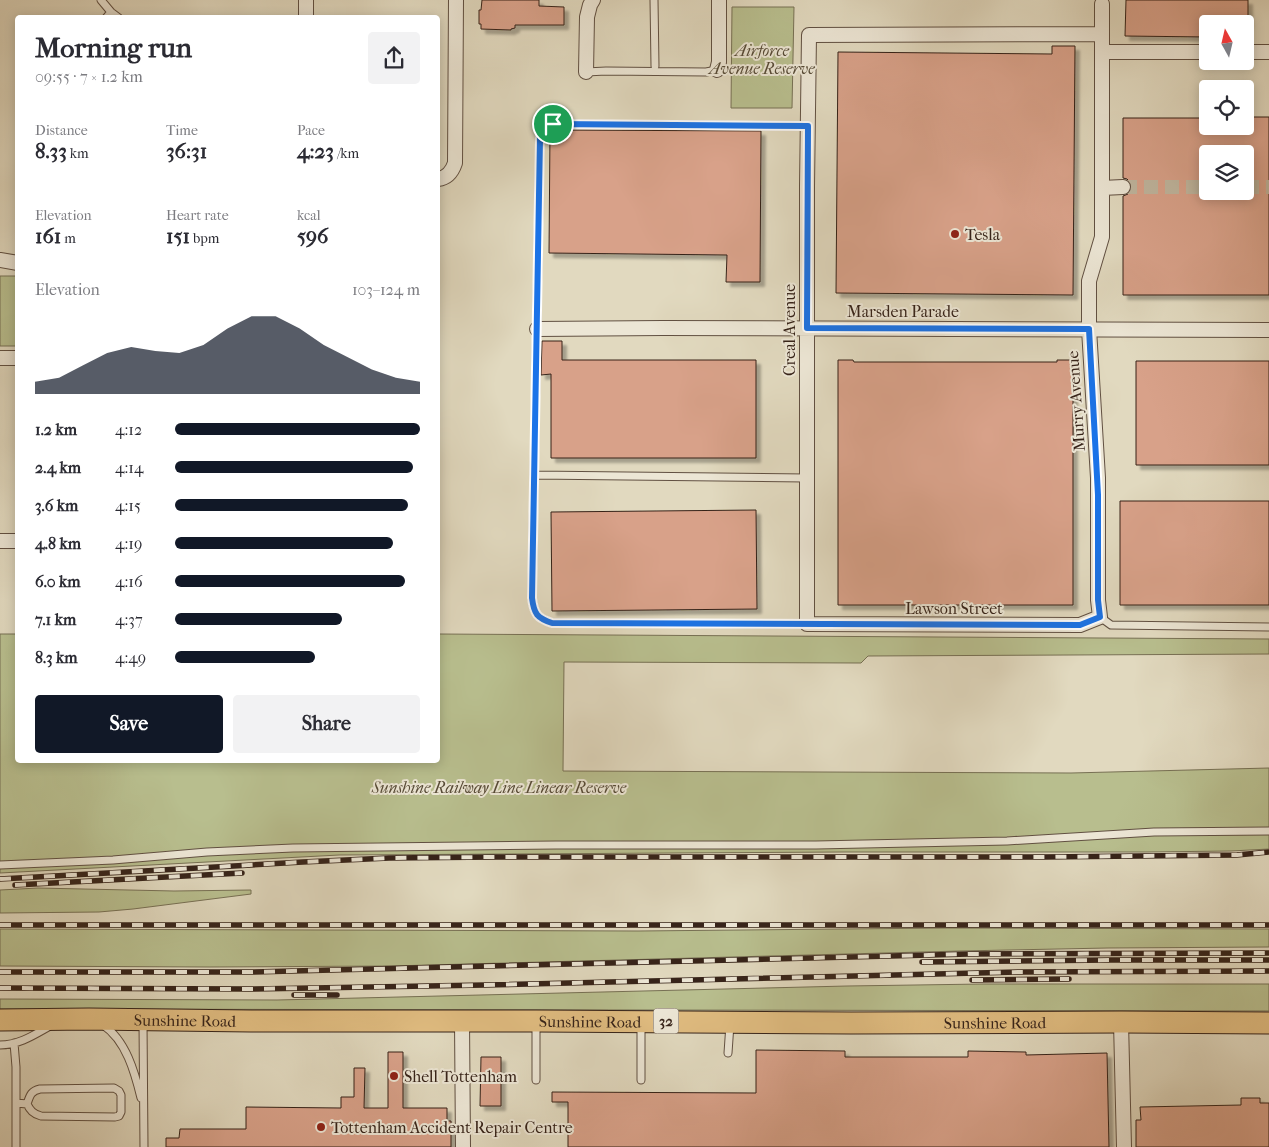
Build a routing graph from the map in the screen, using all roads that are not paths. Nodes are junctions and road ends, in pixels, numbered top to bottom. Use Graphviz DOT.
graph roads {
  1 [pos="101,0"];
  2 [pos="306,0"];
  3 [pos="456,0"];
  4 [pos="593,0"];
  5 [pos="654,0"];
  6 [pos="719,0"];
  7 [pos="1102,4"];
  8 [pos="109,15"];
  9 [pos="306,15"];
  10 [pos="1102,34"];
  11 [pos="1102,52"];
  12 [pos="1199,52"];
  13 [pos="1254,52"];
  14 [pos="1269,52"];
  15 [pos="655,66"];
  16 [pos="717,70"];
  17 [pos="586,72"];
  18 [pos="808,126"];
  19 [pos="440,179"];
  20 [pos="1102,188"];
  21 [pos="1123,188"];
  22 [pos="0,260"];
  23 [pos="15,262"];
  24 [pos="15,268"];
  25 [pos="0,269"];
  26 [pos="537,328"];
  27 [pos="807,328"];
  28 [pos="1089,329"];
  29 [pos="1269,330"];
  30 [pos="0,358"];
  31 [pos="15,358"];
  32 [pos="534,476"];
  33 [pos="806,478"];
  34 [pos="0,541"];
  35 [pos="15,541"];
  36 [pos="1100,617"];
  37 [pos="807,624"];
  38 [pos="1269,627"];
  39 [pos="1269,831"];
  40 [pos="0,865"];
  41 [pos="62,1019"];
  42 [pos="89,1019"];
  43 [pos="0,1020"];
  44 [pos="143,1020"];
  45 [pos="462,1021"];
  46 [pos="536,1021"];
  47 [pos="640,1021"];
  48 [pos="730,1021"];
  49 [pos="1121,1022"];
  50 [pos="1269,1023"];
  51 [pos="14,1044"];
  52 [pos="0,1045"];
  53 [pos="728,1053"];
  54 [pos="536,1080"];
  55 [pos="641,1080"];
  56 [pos="16,1103"];
  57 [pos="26,1104"];
  58 [pos="144,1110"];
  59 [pos="16,1147"];
  60 [pos="144,1147"];
  61 [pos="463,1147"];
  62 [pos="1124,1147"];
  1 -- 8 [label="lane"];
  2 -- 9 [label="street"];
  3 -- 19 [label="street"];
  4 -- 17 [label="street"];
  5 -- 15 [label="lane"];
  6 -- 16 [label="street"];
  7 -- 10 [label="street, Murry Avenue"];
  10 -- 11 [label="street, Murry Avenue"];
  10 -- 18 [label="street, Creal Avenue"];
  11 -- 12 [label="street"];
  11 -- 20 [label="street, Murry Avenue"];
  13 -- 14 [label="street"];
  16 -- 17 [label="lane"];
  18 -- 26 [label="lane"];
  18 -- 27 [label="street, Creal Avenue"];
  20 -- 21 [label="street"];
  20 -- 28 [label="street, Murry Avenue"];
  22 -- 23 [label="street"];
  24 -- 25 [label="street"];
  26 -- 27 [label="street, Marsden Parade"];
  26 -- 32 [label="lane"];
  27 -- 28 [label="street, Marsden Parade"];
  27 -- 33 [label="street, Creal Avenue"];
  28 -- 29 [label="street, Marsden Parade"];
  28 -- 36 [label="street, Murry Avenue"];
  30 -- 31 [label="street"];
  32 -- 33 [label="lane"];
  32 -- 37 [label="lane"];
  33 -- 37 [label="street, Creal Avenue"];
  34 -- 35 [label="street"];
  36 -- 37 [label="street, Lawson Street"];
  36 -- 38 [label="lane"];
  39 -- 40 [label="lane"];
  41 -- 42 [label="main road, Sunshine Road / 32"];
  41 -- 43 [label="main road, Sunshine Road / 32"];
  41 -- 51 [label="lane"];
  42 -- 44 [label="main road, Sunshine Road / 32"];
  42 -- 58 [label="lane"];
  44 -- 45 [label="main road, Sunshine Road / 32"];
  44 -- 58 [label="lane"];
  45 -- 46 [label="main road, Sunshine Road / 32"];
  45 -- 61 [label="street"];
  46 -- 47 [label="main road, Sunshine Road / 32"];
  46 -- 54 [label="lane"];
  47 -- 48 [label="main road, Sunshine Road / 32"];
  47 -- 55 [label="lane"];
  48 -- 49 [label="main road, Sunshine Road / 32"];
  48 -- 53 [label="lane"];
  49 -- 50 [label="main road, Sunshine Road / 32"];
  49 -- 62 [label="street"];
  51 -- 52 [label="lane"];
  51 -- 56 [label="lane"];
  56 -- 57 [label="lane"];
  56 -- 59 [label="lane"];
  57 -- 57 [label="lane"];
  58 -- 60 [label="lane"];
}
